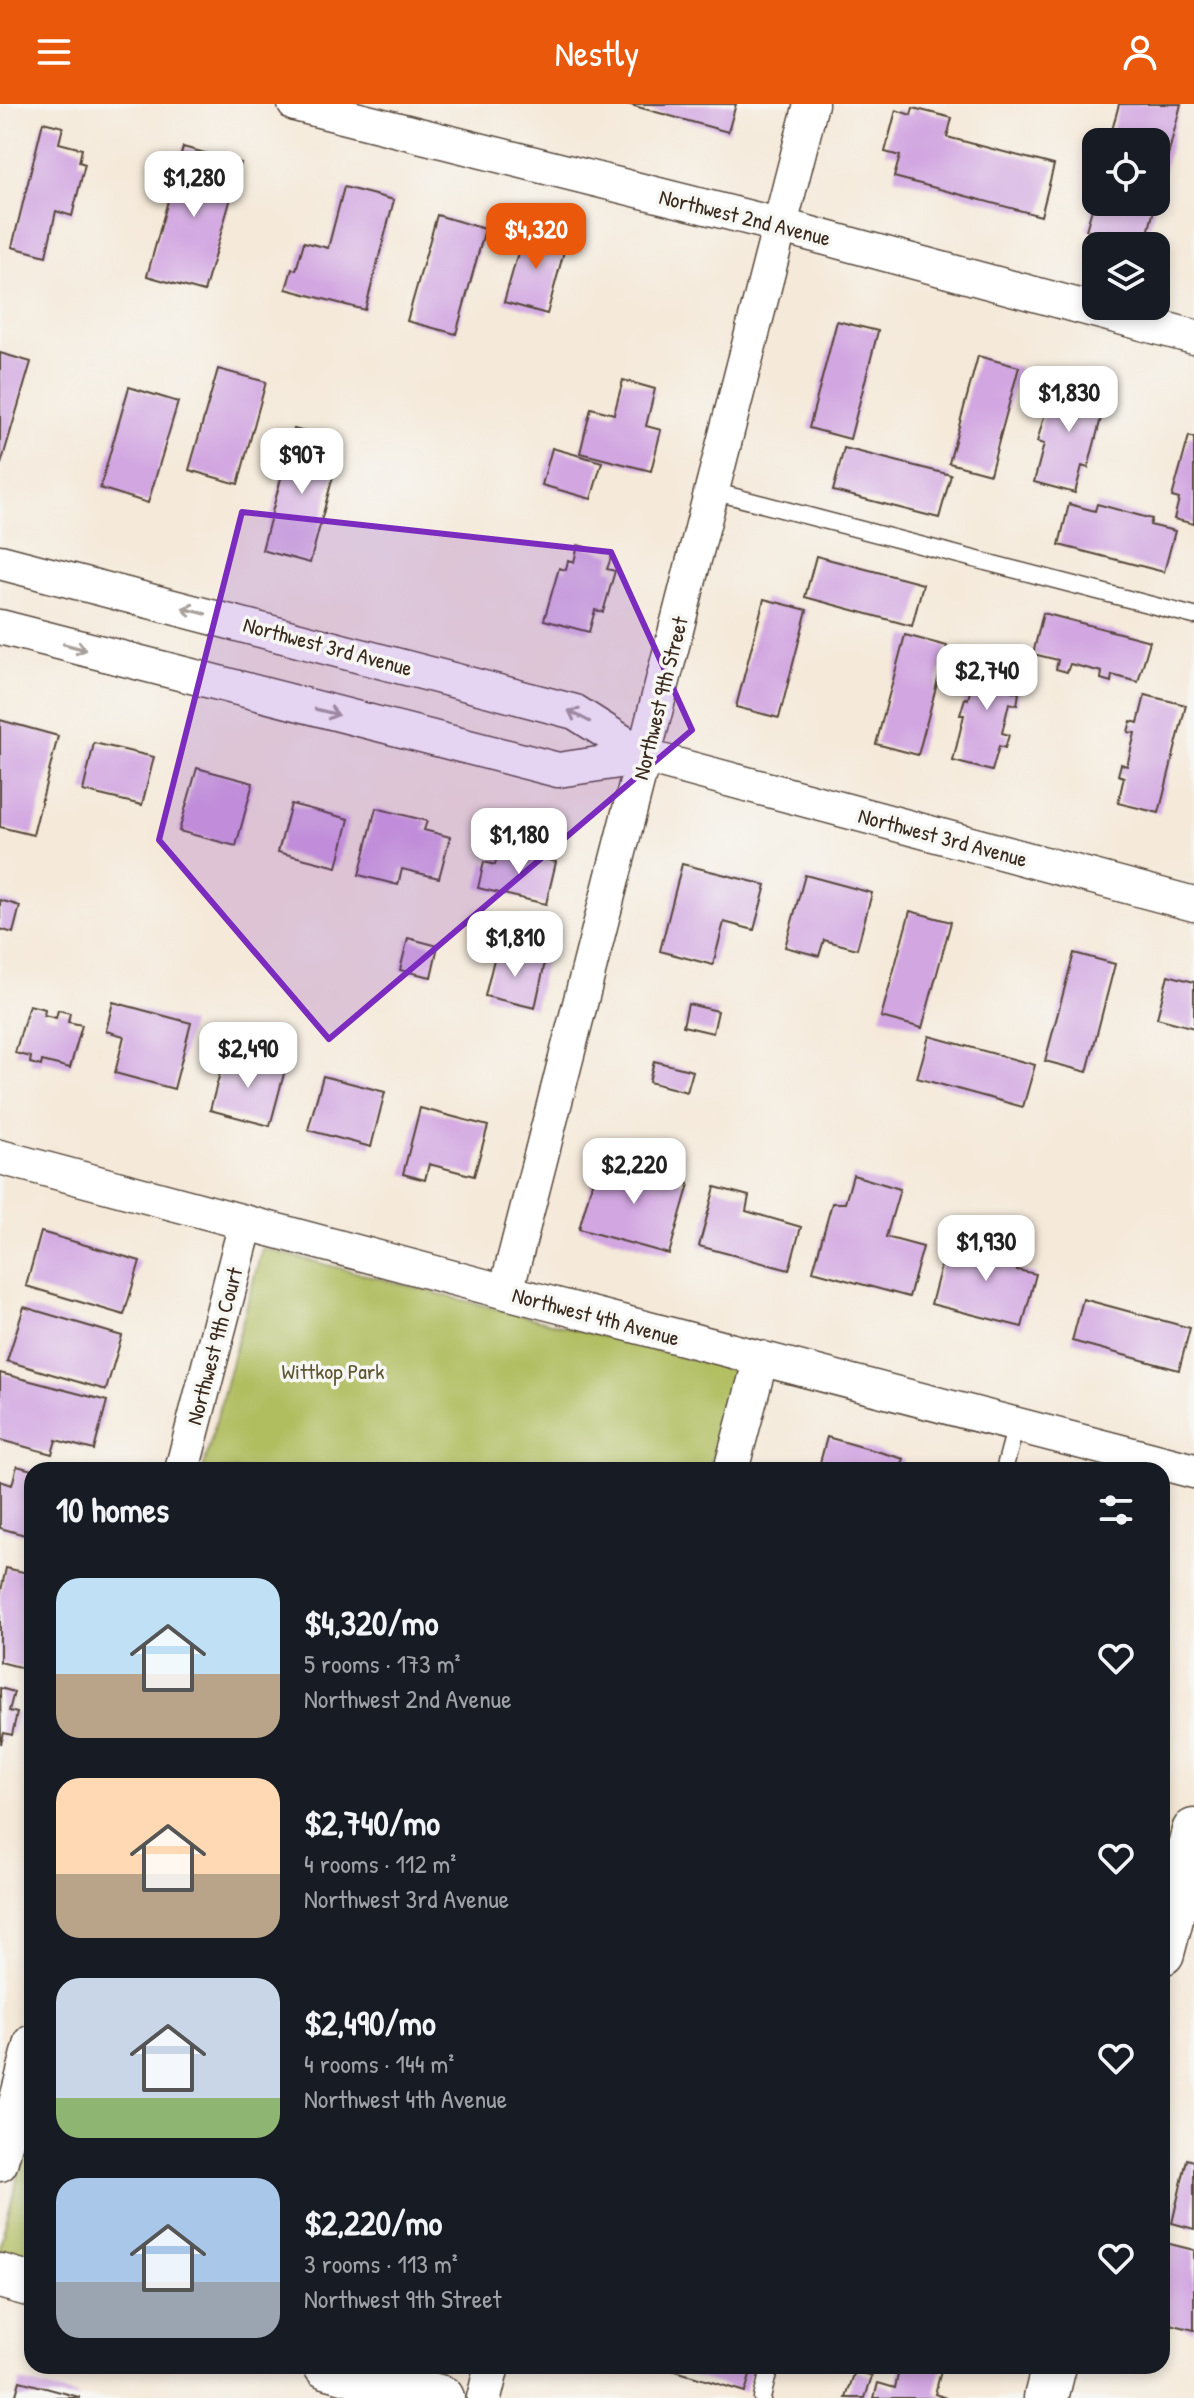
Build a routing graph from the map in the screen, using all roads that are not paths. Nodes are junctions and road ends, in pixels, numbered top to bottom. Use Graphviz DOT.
graph roads {
  1 [pos="295,104"];
  2 [pos="811,104"];
  3 [pos="778,225"];
  4 [pos="1194,337"];
  5 [pos="712,491"];
  6 [pos="0,562"];
  7 [pos="1194,616"];
  8 [pos="0,627"];
  9 [pos="646,757"];
  10 [pos="1194,904"];
  11 [pos="0,1157"];
  12 [pos="246,1223"];
  13 [pos="506,1292"];
  14 [pos="761,1358"];
  15 [pos="1016,1425"];
  16 [pos="184,1462"];
  17 [pos="733,1462"];
  18 [pos="1006,1462"];
  19 [pos="1159,1462"];
  20 [pos="1170,1465"];
  21 [pos="1194,1471"];
  22 [pos="1194,1831"];
  23 [pos="1170,1922"];
  24 [pos="24,2072"];
  25 [pos="0,2164"];
  26 [pos="0,2276"];
  27 [pos="24,2283"];
  28 [pos="355,2374"];
  29 [pos="490,2374"];
  30 [pos="768,2374"];
  31 [pos="1052,2374"];
  32 [pos="442,2398"];
  33 [pos="484,2398"];
  34 [pos="762,2398"];
  35 [pos="1046,2398"];
  1 -- 3 [label="street, Northwest 2nd Avenue"];
  2 -- 3 [label="street, Northwest 9th Street"];
  3 -- 4 [label="street, Northwest 2nd Avenue"];
  3 -- 5 [label="street, Northwest 9th Street"];
  5 -- 7 [label="lane"];
  5 -- 9 [label="street, Northwest 9th Street"];
  9 -- 6 [label="street, Northwest 3rd Avenue, one-way"];
  8 -- 9 [label="street, Northwest 3rd Avenue, one-way"];
  9 -- 10 [label="street, Northwest 3rd Avenue"];
  9 -- 13 [label="street, Northwest 9th Street"];
  11 -- 12 [label="street, Northwest 4th Avenue"];
  12 -- 13 [label="street, Northwest 4th Avenue"];
  12 -- 16 [label="street, Northwest 9th Court"];
  13 -- 14 [label="street, Northwest 4th Avenue"];
  14 -- 15 [label="street, Northwest 4th Avenue"];
  14 -- 17 [label="street"];
  15 -- 18 [label="lane"];
  15 -- 19 [label="street, Northwest 4th Avenue"];
  20 -- 21 [label="street, Northwest 4th Avenue"];
  22 -- 23 [label="street"];
  24 -- 25 [label="street"];
  26 -- 27 [label="street"];
  28 -- 32 [label="street"];
  29 -- 33 [label="street"];
  30 -- 34 [label="lane"];
  31 -- 35 [label="street"];
}
